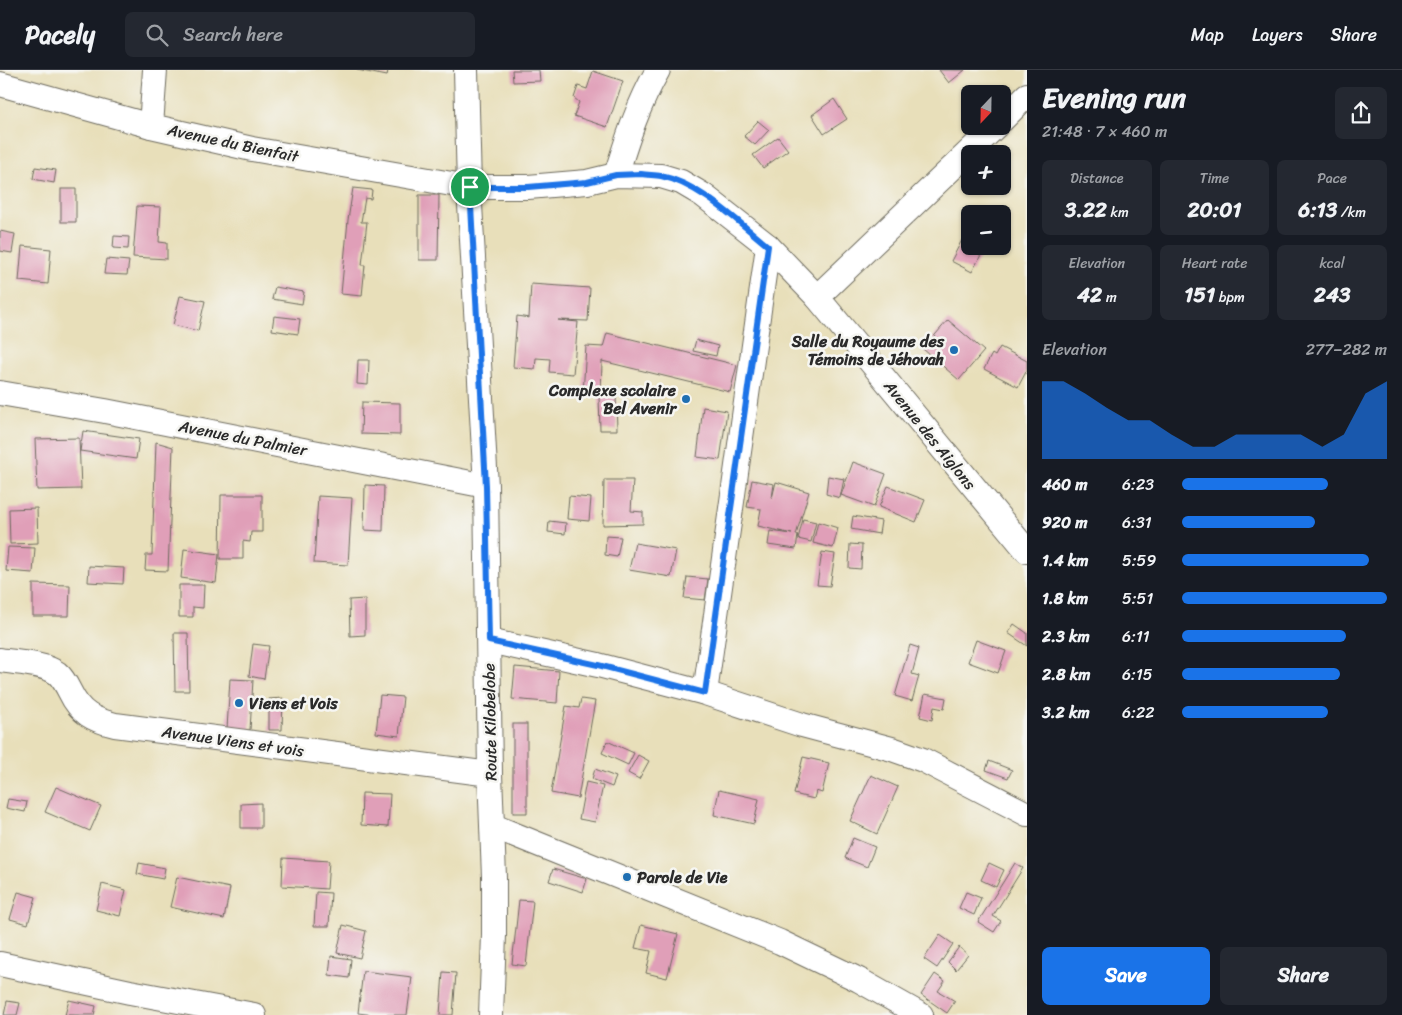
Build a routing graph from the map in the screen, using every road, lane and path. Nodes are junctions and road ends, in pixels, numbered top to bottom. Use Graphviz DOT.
graph roads {
  1 [pos="155,70"];
  2 [pos="466,70"];
  3 [pos="658,70"];
  4 [pos="0,84"];
  5 [pos="1027,95"];
  6 [pos="1011,111"];
  7 [pos="151,126"];
  8 [pos="987,135"];
  9 [pos="616,175"];
  10 [pos="470,187"];
  11 [pos="768,246"];
  12 [pos="817,297"];
  13 [pos="0,393"];
  14 [pos="486,486"];
  15 [pos="1025,546"];
  16 [pos="489,641"];
  17 [pos="0,660"];
  18 [pos="705,693"];
  19 [pos="490,774"];
  20 [pos="1027,814"];
  21 [pos="493,826"];
  22 [pos="0,964"];
  23 [pos="254,1015"];
  24 [pos="491,1015"];
  25 [pos="921,1015"];
  1 -- 7 [label="street"];
  2 -- 10 [label="street, Route Kilobelobe"];
  3 -- 9 [label="street"];
  4 -- 7 [label="street, Avenue du Bienfait"];
  5 -- 6 [label="street"];
  7 -- 10 [label="street, Avenue du Bienfait"];
  8 -- 12 [label="street"];
  9 -- 10 [label="street, Avenue des Aiglons"];
  9 -- 11 [label="street, Avenue des Aiglons"];
  10 -- 14 [label="street, Route Kilobelobe"];
  11 -- 12 [label="street, Avenue des Aiglons"];
  11 -- 18 [label="street"];
  12 -- 15 [label="street, Avenue des Aiglons"];
  13 -- 14 [label="street, Avenue du Palmier"];
  14 -- 16 [label="street, Route Kilobelobe"];
  16 -- 18 [label="street"];
  16 -- 19 [label="street, Route Kilobelobe"];
  17 -- 19 [label="street, Avenue Viens et vois"];
  18 -- 20 [label="street"];
  19 -- 21 [label="street, Route Kilobelobe"];
  21 -- 24 [label="street, Route Kilobelobe"];
  21 -- 25 [label="street"];
  22 -- 23 [label="street"];
}
